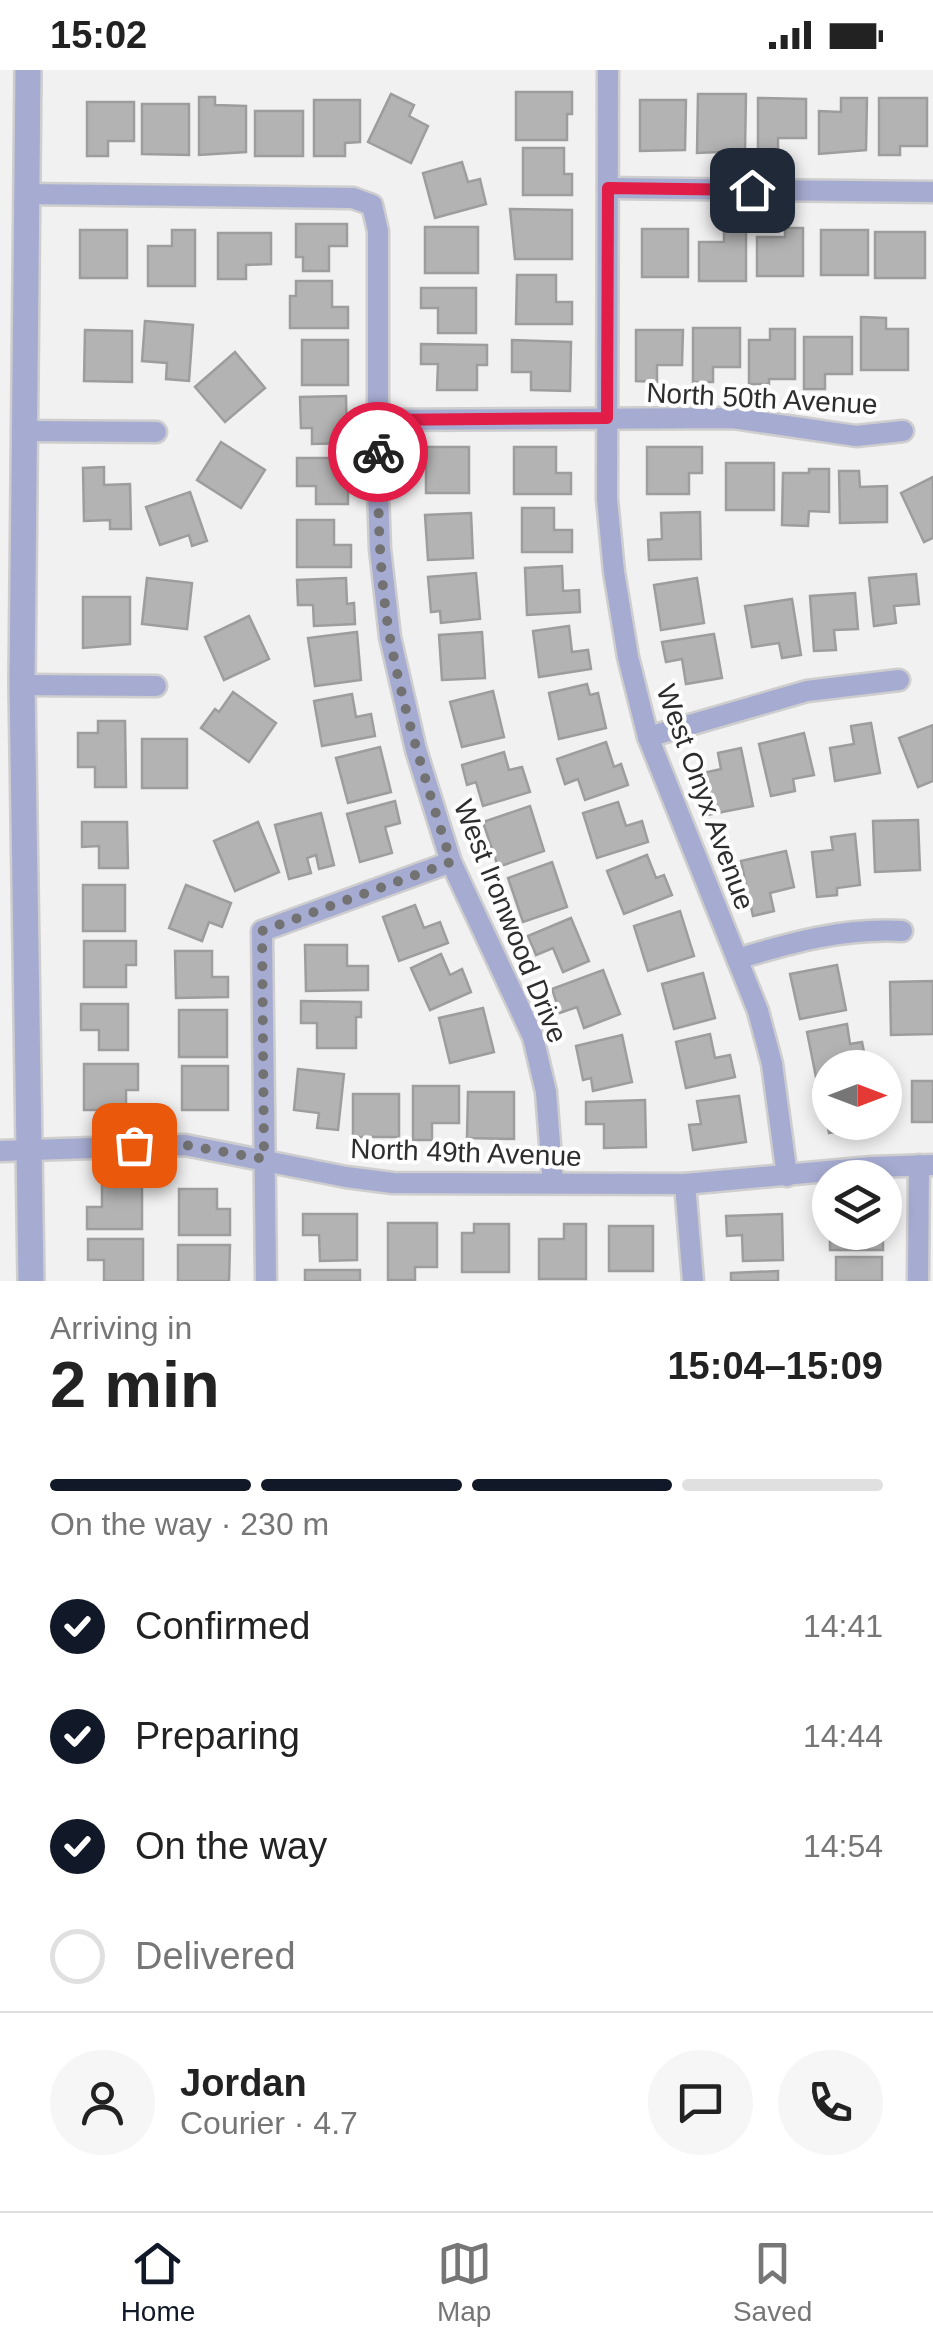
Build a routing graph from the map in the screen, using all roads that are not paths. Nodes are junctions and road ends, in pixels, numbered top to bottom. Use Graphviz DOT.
graph roads {
  1 [pos="28,70"];
  2 [pos="608,70"];
  3 [pos="608,188"];
  4 [pos="933,192"];
  5 [pos="27,194"];
  6 [pos="607,418"];
  7 [pos="378,420"];
  8 [pos="26,431"];
  9 [pos="903,431"];
  10 [pos="156,432"];
  11 [pos="899,680"];
  12 [pos="22,684"];
  13 [pos="156,686"];
  14 [pos="648,737"];
  15 [pos="451,862"];
  16 [pos="902,930"];
  17 [pos="738,960"];
  18 [pos="31,1150"];
  19 [pos="0,1152"];
  20 [pos="264,1159"];
  21 [pos="926,1165"];
  22 [pos="787,1176"];
  23 [pos="553,1184"];
  24 [pos="686,1184"];
  25 [pos="31,1281"];
  26 [pos="266,1281"];
  27 [pos="693,1281"];
  28 [pos="918,1281"];
  1 -- 5 [label="street"];
  2 -- 3 [label="street, West Onyx Avenue"];
  3 -- 4 [label="street"];
  3 -- 6 [label="street, West Onyx Avenue"];
  5 -- 7 [label="street, West Ironwood Drive"];
  5 -- 8 [label="street"];
  6 -- 7 [label="street, North 50th Avenue"];
  6 -- 9 [label="street, North 50th Avenue"];
  6 -- 14 [label="street, West Onyx Avenue"];
  7 -- 15 [label="street, West Ironwood Drive"];
  8 -- 10 [label="street"];
  8 -- 12 [label="street"];
  11 -- 14 [label="street"];
  12 -- 13 [label="street"];
  12 -- 18 [label="street"];
  14 -- 17 [label="street, West Onyx Avenue"];
  15 -- 20 [label="street"];
  15 -- 23 [label="street, West Ironwood Drive"];
  16 -- 17 [label="street"];
  17 -- 22 [label="street, West Onyx Avenue"];
  18 -- 19 [label="street, North 49th Avenue"];
  18 -- 20 [label="street, North 49th Avenue"];
  18 -- 25 [label="street"];
  20 -- 23 [label="street, North 49th Avenue"];
  20 -- 26 [label="street"];
  21 -- 22 [label="street, North 49th Avenue"];
  21 -- 28 [label="street"];
  22 -- 24 [label="street, North 49th Avenue"];
  23 -- 24 [label="street, North 49th Avenue"];
  24 -- 27 [label="street"];
}
